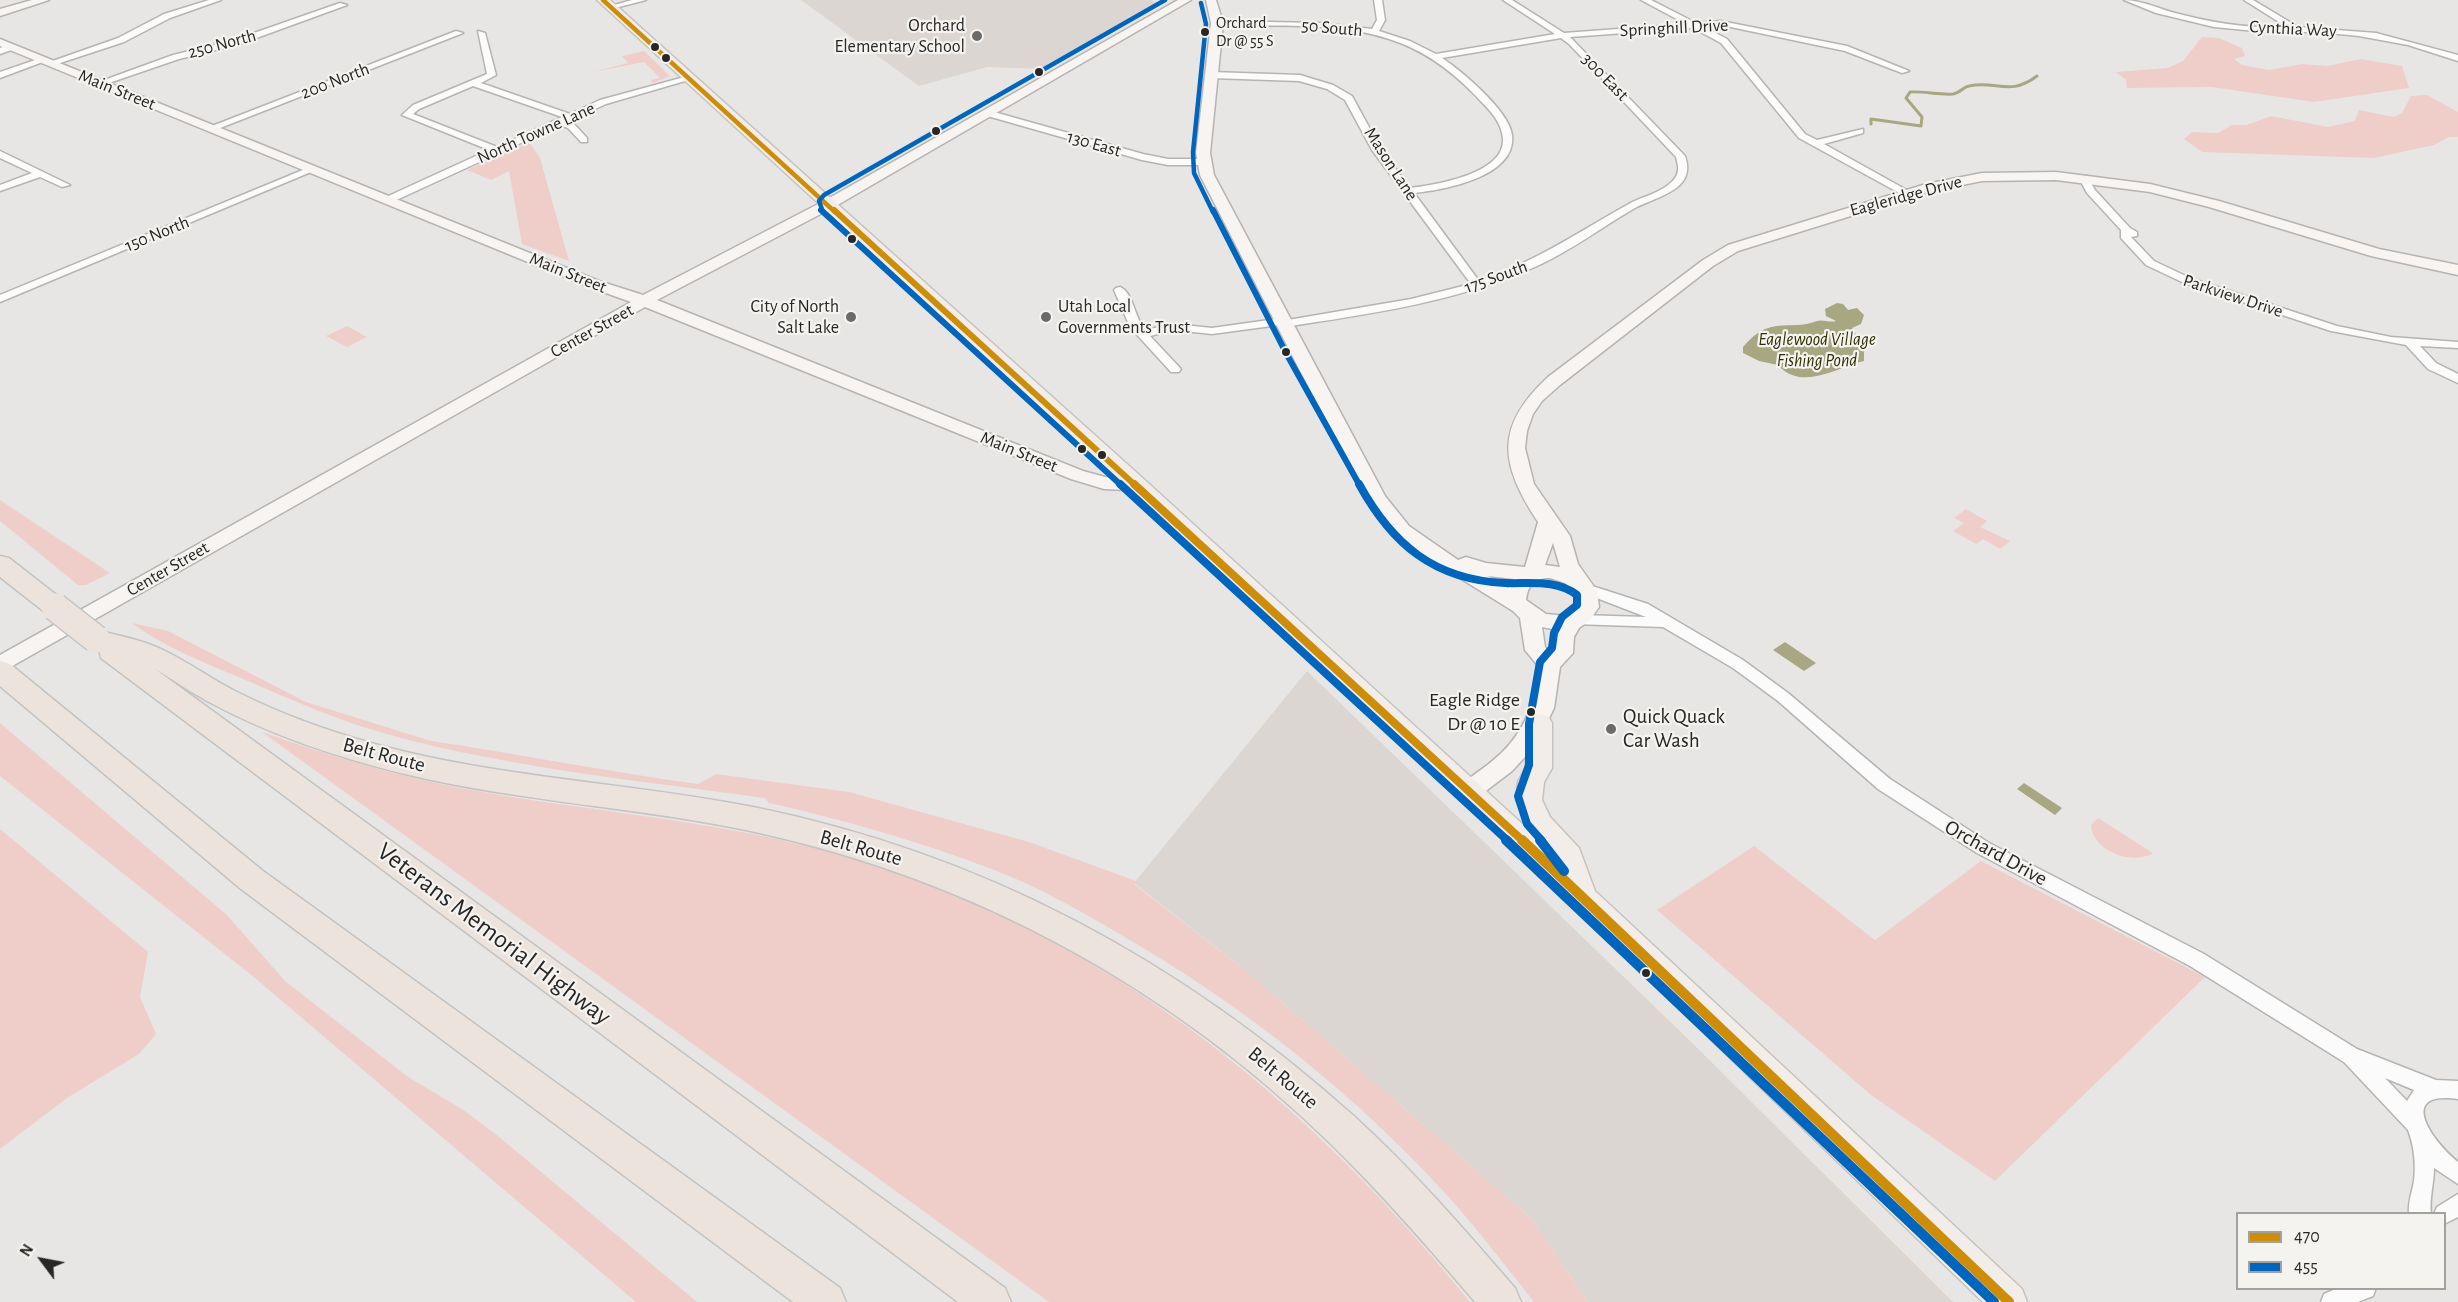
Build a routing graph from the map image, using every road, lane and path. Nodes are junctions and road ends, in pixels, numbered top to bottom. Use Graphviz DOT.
graph roads {
  1 [pos="44,0"];
  2 [pos="217,0"];
  3 [pos="642,0"];
  4 [pos="1186,0"];
  5 [pos="1212,0"];
  6 [pos="1378,0"];
  7 [pos="1507,0"];
  8 [pos="1645,0"];
  9 [pos="2128,0"];
  10 [pos="2248,0"];
  11 [pos="607,4"];
  12 [pos="343,5"];
  13 [pos="0,13"];
  14 [pos="1217,23"];
  15 [pos="1696,25"];
  16 [pos="2295,29"];
  17 [pos="1374,32"];
  18 [pos="459,33"];
  19 [pos="481,33"];
  20 [pos="1563,35"];
  21 [pos="4,47"];
  22 [pos="1438,56"];
  23 [pos="2458,58"];
  24 [pos="48,62"];
  25 [pos="1905,71"];
  26 [pos="0,75"];
  27 [pos="1211,75"];
  28 [pos="688,79"];
  29 [pos="100,83"];
  30 [pos="473,83"];
  31 [pos="987,113"];
  32 [pos="571,117"];
  33 [pos="560,122"];
  34 [pos="212,128"];
  35 [pos="1860,131"];
  36 [pos="584,140"];
  37 [pos="1815,144"];
  38 [pos="497,150"];
  39 [pos="0,154"];
  40 [pos="1203,162"];
  41 [pos="313,169"];
  42 [pos="41,173"];
  43 [pos="1684,173"];
  44 [pos="2084,178"];
  45 [pos="65,184"];
  46 [pos="0,188"];
  47 [pos="1407,191"];
  48 [pos="1907,194"];
  49 [pos="388,200"];
  50 [pos="829,204"];
  51 [pos="2458,270"];
  52 [pos="1477,285"];
  53 [pos="1120,290"];
  54 [pos="0,299"];
  55 [pos="645,302"];
  56 [pos="1284,322"];
  57 [pos="1143,334"];
  58 [pos="2410,342"];
  59 [pos="2458,345"];
  60 [pos="1175,369"];
  61 [pos="2458,379"];
  62 [pos="1140,487"];
  63 [pos="1548,522"];
  64 [pos="1439,556"];
  65 [pos="0,564"];
  66 [pos="1531,574"];
  67 [pos="1582,584"];
  68 [pos="1525,611"];
  69 [pos="1574,621"];
  70 [pos="1662,622"];
  71 [pos="96,639"];
  72 [pos="0,665"];
  73 [pos="1550,665"];
  74 [pos="0,671"];
  75 [pos="1539,723"];
  76 [pos="1470,791"];
  77 [pos="1584,901"];
  78 [pos="2349,1055"];
  79 [pos="2436,1089"];
  80 [pos="2458,1090"];
  81 [pos="2419,1132"];
  82 [pos="2458,1174"];
  83 [pos="2420,1212"];
  84 [pos="2361,1290"];
  85 [pos="819,1298"];
  86 [pos="991,1302"];
  87 [pos="1501,1302"];
  88 [pos="2009,1302"];
  89 [pos="2332,1302"];
  1 -- 13 [label="main road"];
  2 -- 24 [label="street"];
  3 -- 11 [label="street"];
  4 -- 31 [label="main road, Center Street"];
  5 -- 14 [label="main road"];
  6 -- 17 [label="street"];
  7 -- 20 [label="street, 300 East"];
  8 -- 15 [label="street"];
  9 -- 16 [label="street, Cynthia Way"];
  10 -- 16 [label="street"];
  11 -- 28 [label="main road"];
  12 -- 29 [label="street, 250 North"];
  14 -- 17 [label="street, 50 South"];
  14 -- 27 [label="main road"];
  15 -- 20 [label="street, Springhill Drive"];
  15 -- 25 [label="street, Springhill Drive"];
  15 -- 37 [label="street"];
  16 -- 23 [label="street, Cynthia Way"];
  17 -- 22 [label="street, 50 South"];
  18 -- 34 [label="street, 200 North"];
  19 -- 30 [label="street"];
  20 -- 22 [label="street, Springhill Drive"];
  20 -- 43 [label="street, 300 East"];
  21 -- 24 [label="main road, Main Street"];
  22 -- 47 [label="street"];
  24 -- 26 [label="street"];
  24 -- 29 [label="main road, Main Street"];
  27 -- 40 [label="main road"];
  27 -- 47 [label="street, Mason Lane"];
  28 -- 32 [label="street, North Towne Lane"];
  28 -- 50 [label="main road"];
  29 -- 34 [label="main road, Main Street"];
  30 -- 32 [label="street"];
  30 -- 38 [label="street"];
  31 -- 40 [label="street, 130 East"];
  31 -- 50 [label="main road, Center Street"];
  32 -- 33 [label="street, North Towne Lane"];
  33 -- 36 [label="street"];
  33 -- 38 [label="street, North Towne Lane"];
  34 -- 41 [label="main road, Main Street"];
  35 -- 37 [label="street"];
  37 -- 48 [label="street"];
  38 -- 49 [label="street, North Towne Lane"];
  39 -- 42 [label="street"];
  40 -- 56 [label="main road"];
  41 -- 49 [label="main road, Main Street"];
  41 -- 54 [label="street, 150 North"];
  42 -- 45 [label="street"];
  42 -- 46 [label="street"];
  43 -- 52 [label="street, 175 South"];
  44 -- 48 [label="main road, Eagleridge Drive"];
  44 -- 51 [label="main road, Eagleridge Drive"];
  44 -- 58 [label="street, Parkview Drive"];
  47 -- 52 [label="street, Mason Lane"];
  48 -- 63 [label="main road, Eagleridge Drive"];
  49 -- 55 [label="main road, Main Street"];
  50 -- 55 [label="main road, Center Street"];
  50 -- 62 [label="main road"];
  52 -- 56 [label="street, 175 South"];
  53 -- 57 [label="street"];
  55 -- 62 [label="main road, Main Street"];
  55 -- 72 [label="main road, Center Street"];
  56 -- 57 [label="street, 175 South"];
  56 -- 64 [label="main road"];
  57 -- 60 [label="street"];
  58 -- 59 [label="street, Parkview Drive"];
  58 -- 61 [label="street"];
  62 -- 76 [label="main road"];
  63 -- 66 [label="main road"];
  63 -- 67 [label="main road, Eagleridge Drive"];
  64 -- 66 [label="main road"];
  64 -- 68 [label="main road"];
  65 -- 71 [label="highway, Veterans Memorial Highway, bridge"];
  66 -- 67 [label="main road"];
  66 -- 68 [label="main road"];
  67 -- 69 [label="main road"];
  67 -- 70 [label="street, Orchard Drive"];
  68 -- 69 [label="main road"];
  68 -- 73 [label="main road"];
  69 -- 70 [label="street, Orchard Drive"];
  69 -- 73 [label="main road"];
  70 -- 78 [label="street, Orchard Drive"];
  71 -- 86 [label="highway, Veterans Memorial Highway"];
  71 -- 87 [label="highway, Belt Route"];
  73 -- 75 [label="main road"];
  74 -- 85 [label="highway"];
  75 -- 76 [label="main road"];
  75 -- 77 [label="main road"];
  76 -- 77 [label="main road"];
  77 -- 88 [label="main road"];
  78 -- 79 [label="street, Orchard Drive"];
  78 -- 81 [label="street, Orchard Drive"];
  79 -- 80 [label="street, Orchard Drive"];
  79 -- 81 [label="street"];
  81 -- 82 [label="street, Orchard Drive"];
  81 -- 83 [label="street"];
  84 -- 89 [label="street"];
}
